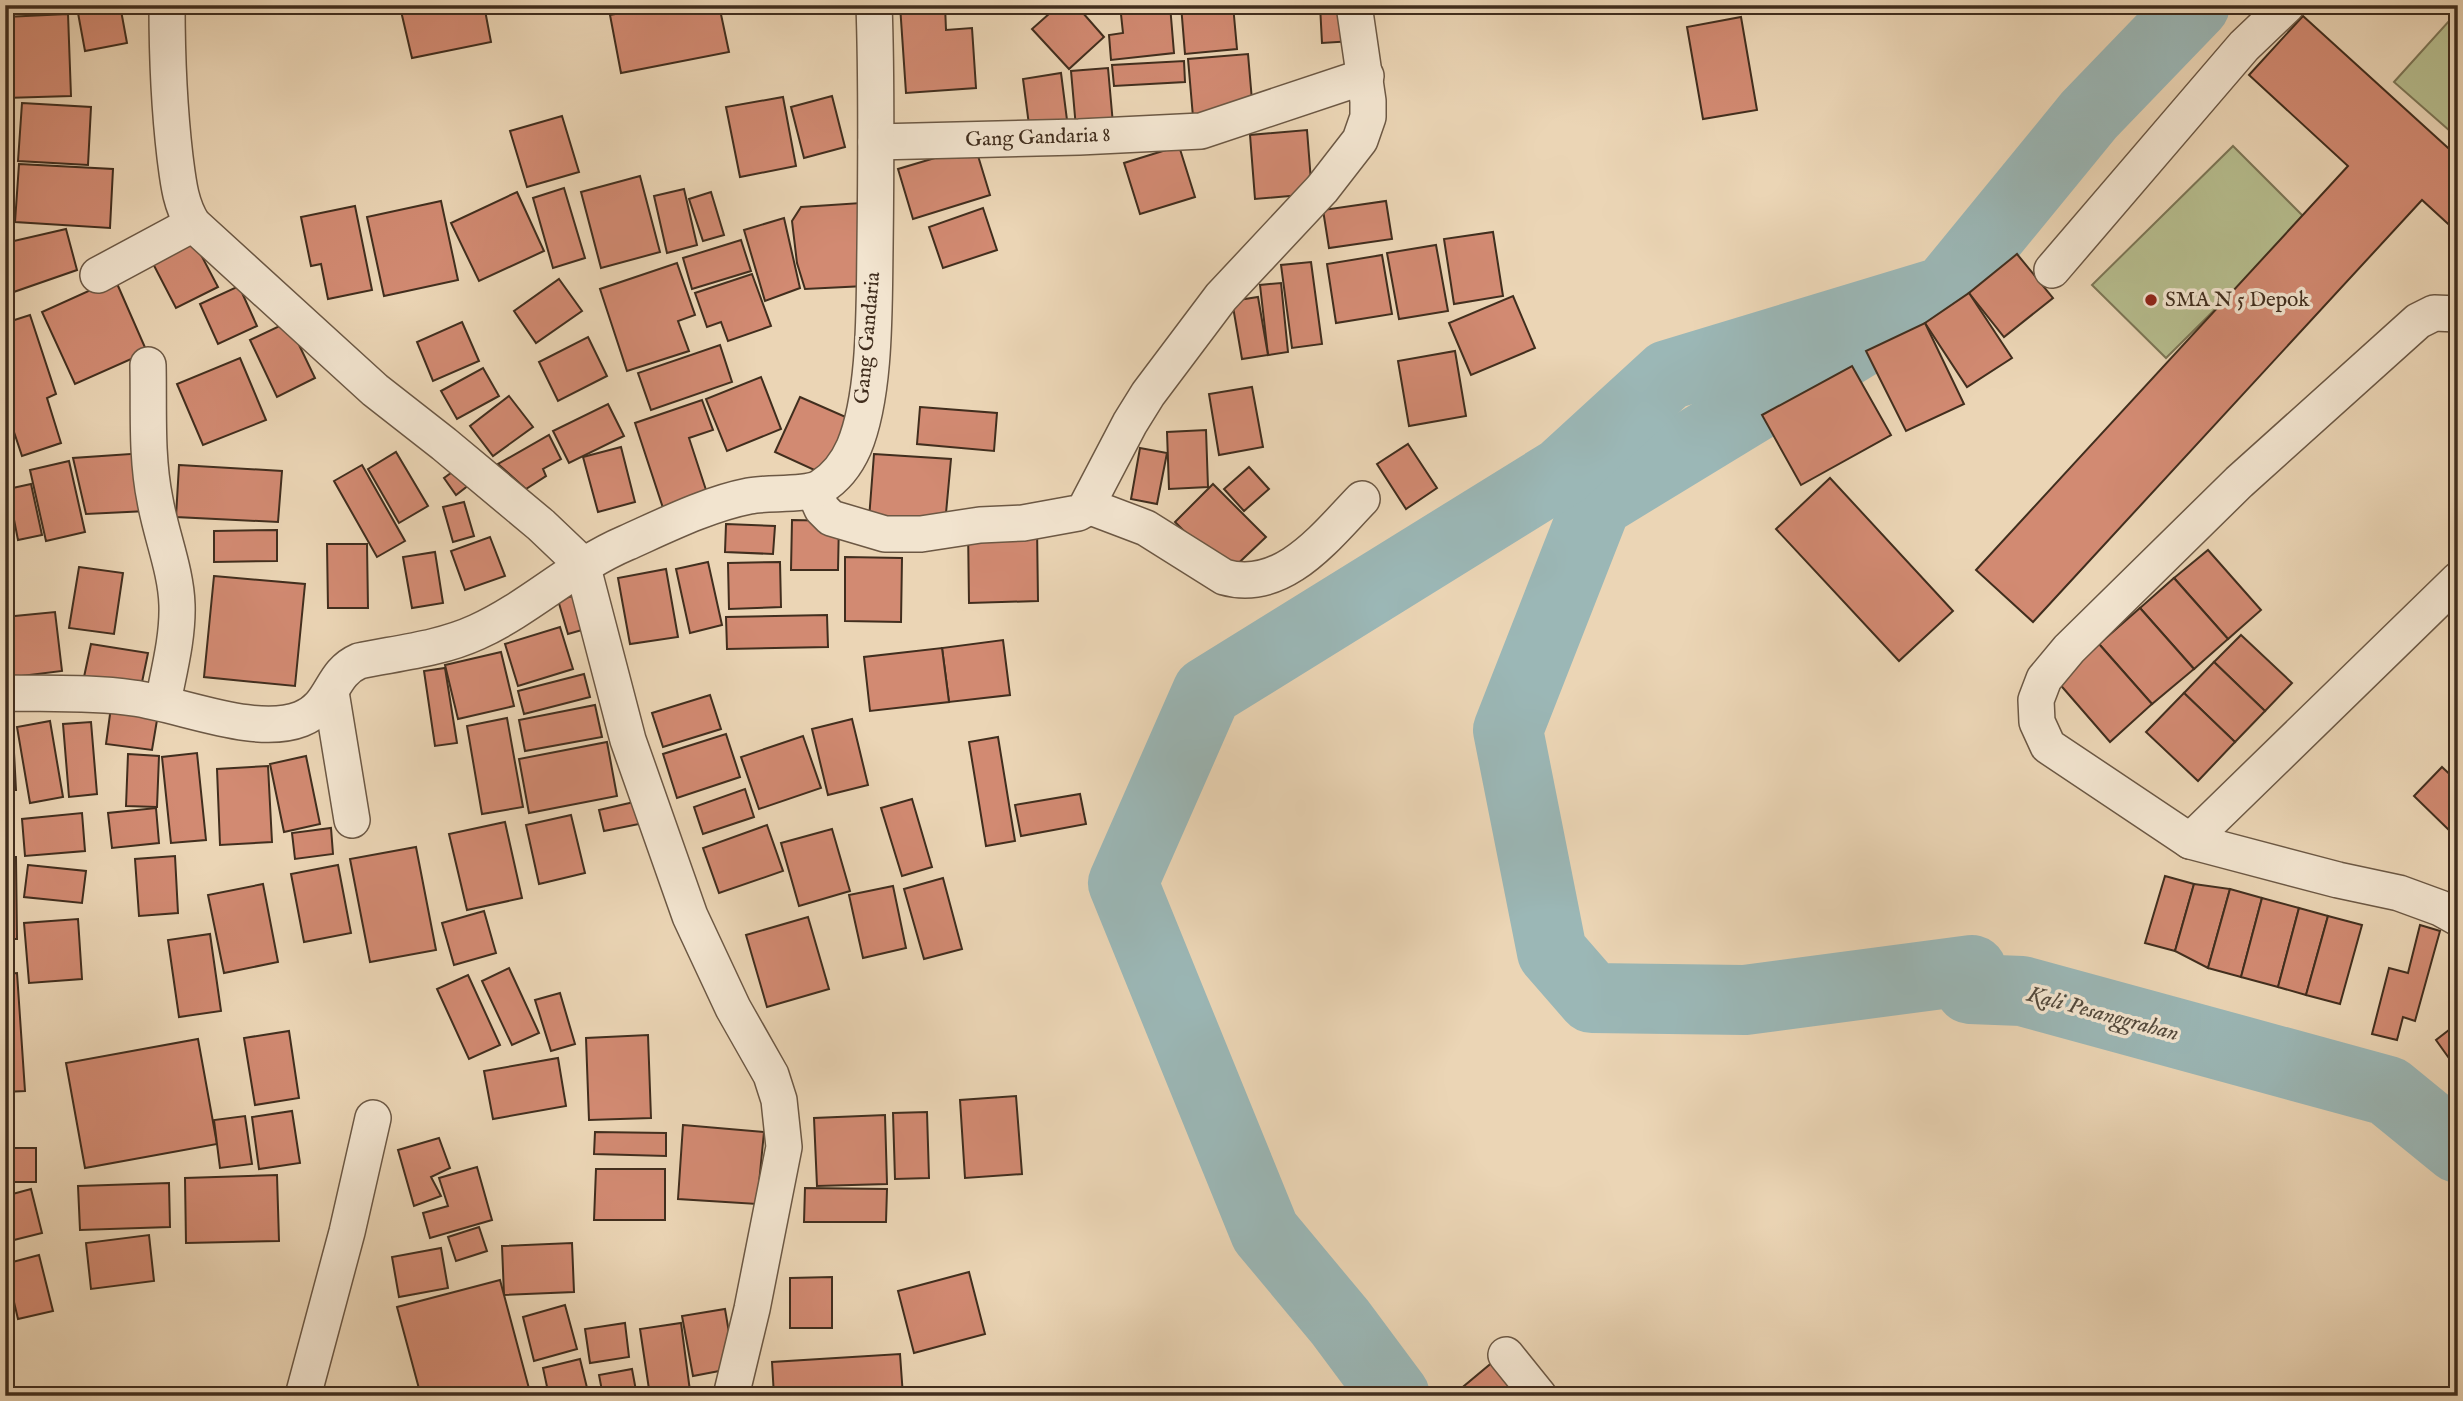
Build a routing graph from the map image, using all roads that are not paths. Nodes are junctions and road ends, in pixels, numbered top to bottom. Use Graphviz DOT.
graph roads {
  1 [pos="166,5"];
  2 [pos="874,5"];
  3 [pos="1354,5"];
  4 [pos="2287,5"];
  5 [pos="1366,76"];
  6 [pos="876,142"];
  7 [pos="192,224"];
  8 [pos="2052,270"];
  9 [pos="98,275"];
  10 [pos="2458,314"];
  11 [pos="148,365"];
  12 [pos="814,491"];
  13 [pos="1362,499"];
  14 [pos="1079,510"];
  15 [pos="582,564"];
  16 [pos="2458,580"];
  17 [pos="331,692"];
  18 [pos="5,693"];
  19 [pos="163,702"];
  20 [pos="352,820"];
  21 [pos="2190,841"];
  22 [pos="2452,906"];
  23 [pos="373,1118"];
  24 [pos="1506,1355"];
  25 [pos="303,1396"];
  26 [pos="731,1396"];
  27 [pos="1539,1396"];
  1 -- 7 [label="street"];
  2 -- 6 [label="street, Gang Gandaria"];
  3 -- 5 [label="street"];
  4 -- 8 [label="street"];
  5 -- 6 [label="street, Gang Gandaria 8"];
  5 -- 14 [label="street"];
  6 -- 12 [label="street, Gang Gandaria"];
  7 -- 9 [label="street"];
  7 -- 15 [label="street"];
  10 -- 21 [label="street"];
  11 -- 19 [label="street"];
  12 -- 14 [label="street"];
  12 -- 15 [label="street"];
  13 -- 14 [label="street"];
  15 -- 17 [label="street"];
  15 -- 26 [label="street"];
  16 -- 21 [label="street"];
  17 -- 19 [label="street"];
  17 -- 20 [label="street"];
  18 -- 19 [label="street"];
  21 -- 22 [label="street"];
  23 -- 25 [label="street"];
  24 -- 27 [label="street"];
}
